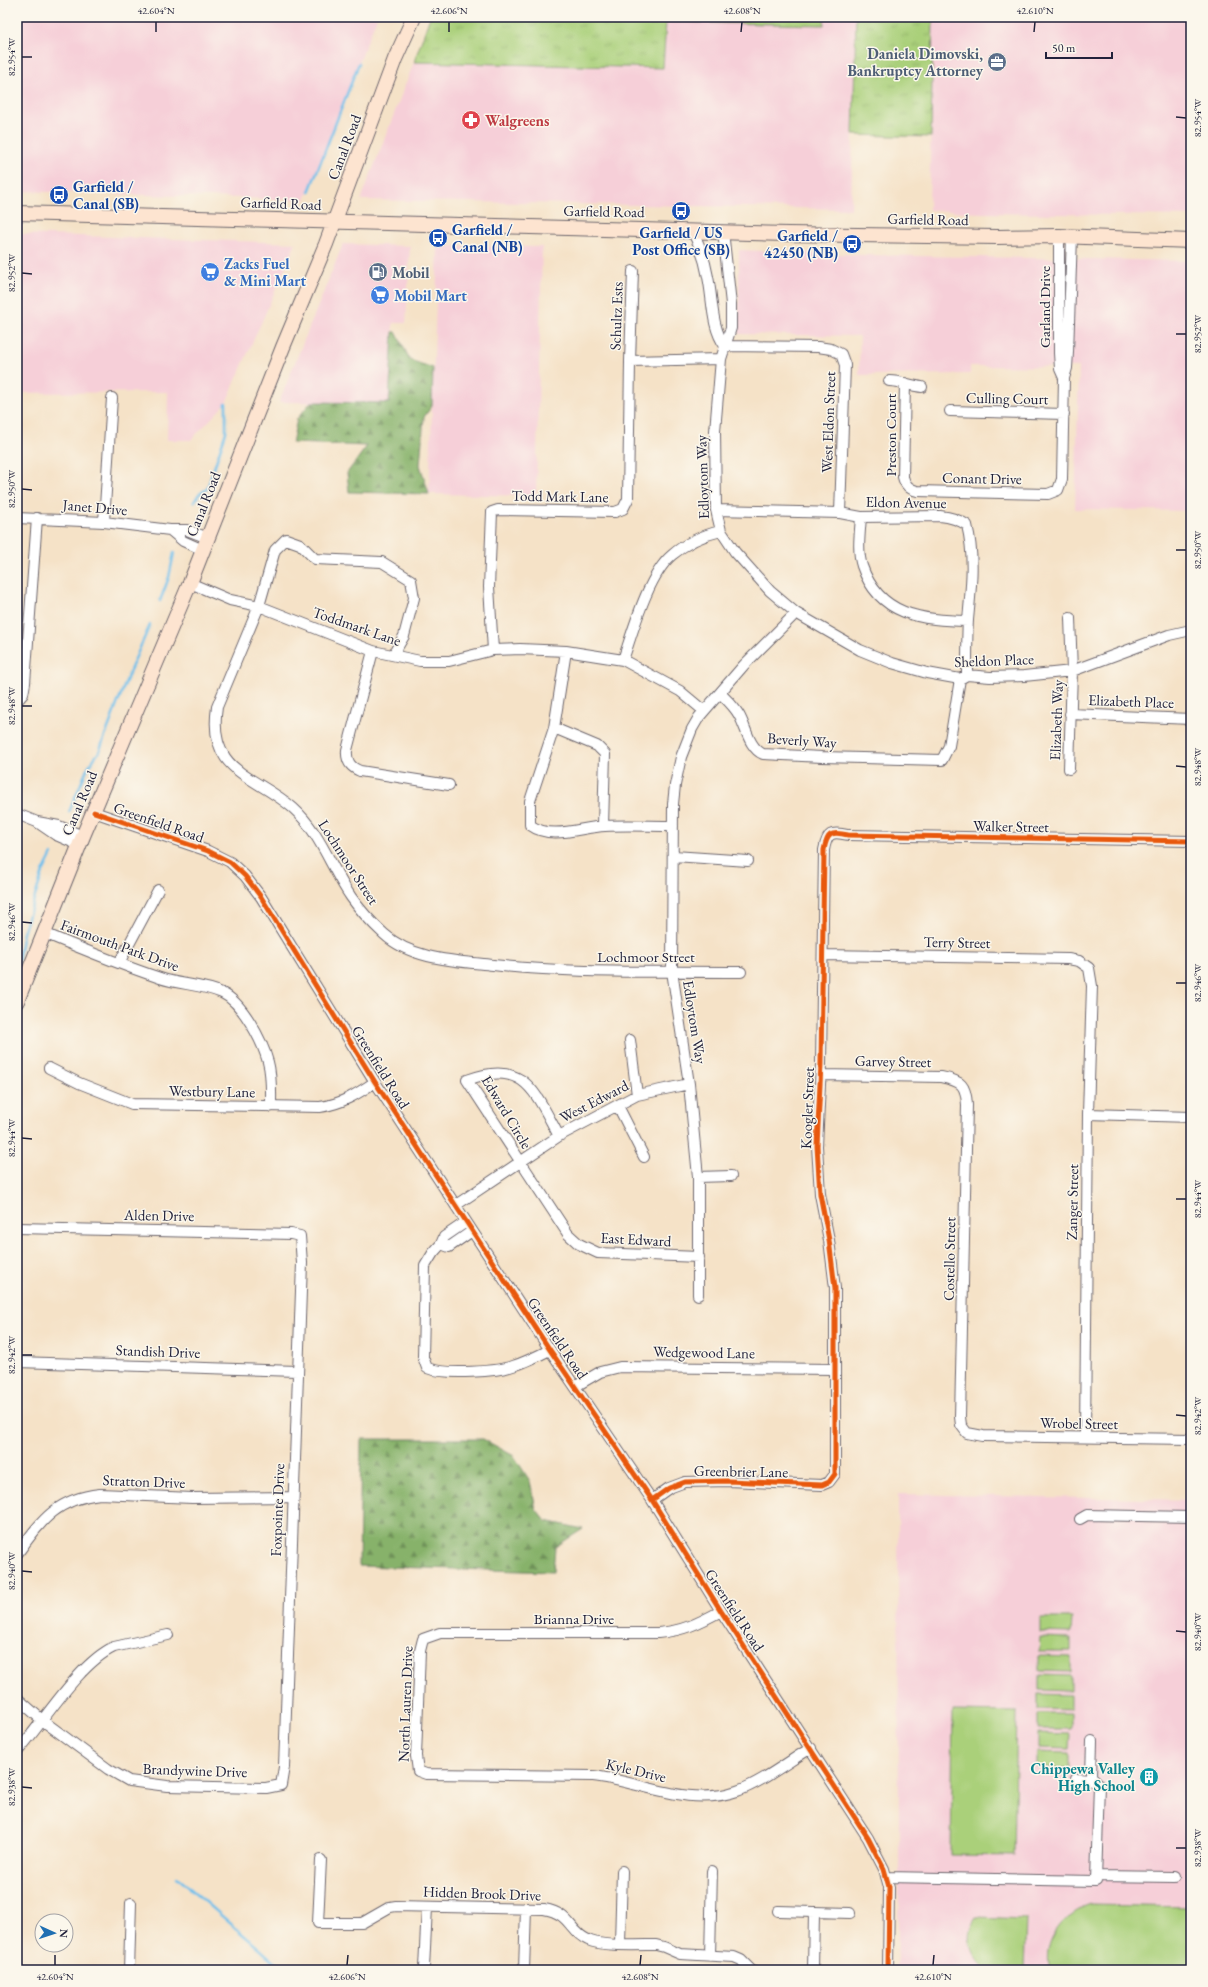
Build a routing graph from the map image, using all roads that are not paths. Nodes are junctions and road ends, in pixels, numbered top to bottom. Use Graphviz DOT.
graph roads {
  1 [pos="414,17"];
  2 [pos="17,213"];
  3 [pos="334,222"];
  4 [pos="692,231"];
  5 [pos="723,231"];
  6 [pos="1066,236"];
  7 [pos="1191,241"];
  8 [pos="633,271"];
  9 [pos="725,346"];
  10 [pos="721,359"];
  11 [pos="630,361"];
  12 [pos="889,381"];
  13 [pos="905,384"];
  14 [pos="922,387"];
  15 [pos="112,398"];
  16 [pos="950,411"];
  17 [pos="1064,414"];
  18 [pos="907,486"];
  19 [pos="1058,490"];
  20 [pos="716,510"];
  21 [pos="840,513"];
  22 [pos="861,517"];
  23 [pos="17,518"];
  24 [pos="37,518"];
  25 [pos="104,522"];
  26 [pos="721,531"];
  27 [pos="206,544"];
  28 [pos="190,583"];
  29 [pos="259,606"];
  30 [pos="796,613"];
  31 [pos="1070,618"];
  32 [pos="968,621"];
  33 [pos="1191,630"];
  34 [pos="493,650"];
  35 [pos="373,651"];
  36 [pos="566,651"];
  37 [pos="393,655"];
  38 [pos="623,660"];
  39 [pos="1072,671"];
  40 [pos="963,677"];
  41 [pos="720,693"];
  42 [pos="17,700"];
  43 [pos="704,712"];
  44 [pos="1070,714"];
  45 [pos="1191,719"];
  46 [pos="554,728"];
  47 [pos="1069,769"];
  48 [pos="449,785"];
  49 [pos="94,812"];
  50 [pos="17,814"];
  51 [pos="603,826"];
  52 [pos="673,826"];
  53 [pos="830,834"];
  54 [pos="81,840"];
  55 [pos="1191,841"];
  56 [pos="674,856"];
  57 [pos="748,861"];
  58 [pos="158,890"];
  59 [pos="44,933"];
  60 [pos="823,955"];
  61 [pos="119,963"];
  62 [pos="1089,968"];
  63 [pos="672,971"];
  64 [pos="741,972"];
  65 [pos="17,1001"];
  66 [pos="630,1040"];
  67 [pos="49,1068"];
  68 [pos="821,1075"];
  69 [pos="375,1082"];
  70 [pos="690,1084"];
  71 [pos="963,1085"];
  72 [pos="637,1095"];
  73 [pos="618,1106"];
  74 [pos="271,1107"];
  75 [pos="1088,1114"];
  76 [pos="1191,1117"];
  77 [pos="559,1136"];
  78 [pos="644,1157"];
  79 [pos="519,1162"];
  80 [pos="731,1176"];
  81 [pos="698,1177"];
  82 [pos="456,1205"];
  83 [pos="466,1222"];
  84 [pos="17,1228"];
  85 [pos="472,1231"];
  86 [pos="300,1236"];
  87 [pos="441,1244"];
  88 [pos="698,1257"];
  89 [pos="698,1295"];
  90 [pos="550,1350"];
  91 [pos="17,1362"];
  92 [pos="835,1369"];
  93 [pos="297,1371"];
  94 [pos="576,1386"];
  95 [pos="967,1433"];
  96 [pos="1084,1438"];
  97 [pos="1191,1439"];
  98 [pos="833,1479"];
  99 [pos="293,1497"];
  100 [pos="652,1500"];
  101 [pos="1191,1517"];
  102 [pos="1080,1519"];
  103 [pos="17,1554"];
  104 [pos="720,1611"];
  105 [pos="168,1635"];
  106 [pos="423,1639"];
  107 [pos="17,1698"];
  108 [pos="42,1720"];
  109 [pos="1092,1741"];
  110 [pos="811,1748"];
  111 [pos="17,1752"];
  112 [pos="418,1771"];
  113 [pos="1076,1779"];
  114 [pos="1095,1780"];
  115 [pos="281,1785"];
  116 [pos="321,1860"];
  117 [pos="622,1871"];
  118 [pos="712,1871"];
  119 [pos="1096,1876"];
  120 [pos="886,1877"];
  121 [pos="1175,1877"];
  122 [pos="131,1903"];
  123 [pos="427,1906"];
  124 [pos="526,1908"];
  125 [pos="778,1911"];
  126 [pos="814,1913"];
  127 [pos="850,1913"];
  128 [pos="620,1944"];
  129 [pos="710,1956"];
  130 [pos="424,1968"];
  131 [pos="129,1970"];
  132 [pos="524,1970"];
  133 [pos="751,1970"];
  134 [pos="813,1970"];
  135 [pos="888,1970"];
  1 -- 3 [label="main road, Canal Road"];
  2 -- 3 [label="main road, Garfield Road"];
  3 -- 4 [label="main road, Garfield Road"];
  3 -- 27 [label="main road, Canal Road"];
  4 -- 5 [label="main road, Garfield Road"];
  4 -- 9 [label="street"];
  5 -- 6 [label="main road, Garfield Road"];
  5 -- 9 [label="street, Edloytom Way"];
  6 -- 7 [label="main road, Garfield Road"];
  6 -- 17 [label="street, Garland Drive"];
  8 -- 11 [label="street, Schultz Ests"];
  9 -- 10 [label="street, Edloytom Way"];
  9 -- 21 [label="street, West Eldon Street"];
  10 -- 11 [label="street"];
  10 -- 20 [label="street, Edloytom Way"];
  11 -- 34 [label="street, Todd Mark Lane"];
  12 -- 13 [label="street, Preston Court"];
  13 -- 14 [label="street, Preston Court"];
  13 -- 18 [label="street, Preston Court"];
  15 -- 25 [label="street"];
  16 -- 17 [label="street, Culling Court"];
  17 -- 19 [label="street, Garland Drive"];
  18 -- 19 [label="street, Conant Drive"];
  20 -- 21 [label="street, Eldon Avenue"];
  20 -- 26 [label="street, Edloytom Way"];
  21 -- 22 [label="street, Eldon Avenue"];
  22 -- 32 [label="street"];
  22 -- 32 [label="street, Eldon Avenue"];
  23 -- 24 [label="street, Janet Drive"];
  24 -- 25 [label="street, Janet Drive"];
  24 -- 42 [label="street"];
  25 -- 27 [label="street, Janet Drive"];
  26 -- 30 [label="street, Sheldon Place"];
  26 -- 38 [label="street, Edloytom Way"];
  27 -- 28 [label="main road, Canal Road"];
  28 -- 29 [label="street, Toddmark Lane"];
  28 -- 49 [label="main road, Canal Road"];
  29 -- 35 [label="street, Toddmark Lane"];
  29 -- 37 [label="street"];
  29 -- 63 [label="street, Lochmoor Street"];
  30 -- 40 [label="street, Sheldon Place"];
  30 -- 41 [label="street"];
  31 -- 39 [label="street, Elizabeth Way"];
  32 -- 40 [label="street, Eldon Avenue"];
  33 -- 39 [label="street, Sheldon Place"];
  34 -- 36 [label="street, Toddmark Lane"];
  34 -- 37 [label="street, Toddmark Lane"];
  35 -- 37 [label="street, Toddmark Lane"];
  35 -- 48 [label="street"];
  36 -- 38 [label="street"];
  36 -- 46 [label="street"];
  38 -- 43 [label="street"];
  39 -- 40 [label="street, Sheldon Place"];
  39 -- 44 [label="street, Elizabeth Way"];
  40 -- 41 [label="street, Beverly Way"];
  41 -- 43 [label="street, Edloytom Way"];
  43 -- 52 [label="street, Edloytom Way"];
  44 -- 45 [label="street, Elizabeth Place"];
  44 -- 47 [label="street, Elizabeth Way"];
  46 -- 51 [label="street"];
  46 -- 51 [label="street"];
  49 -- 54 [label="main road, Canal Road"];
  49 -- 69 [label="street, Greenfield Road"];
  50 -- 54 [label="street"];
  51 -- 52 [label="street"];
  52 -- 56 [label="street, Edloytom Way"];
  53 -- 55 [label="street, Walker Street"];
  53 -- 60 [label="street, Koogler Street"];
  54 -- 59 [label="main road, Canal Road"];
  56 -- 57 [label="street"];
  56 -- 63 [label="street, Edloytom Way"];
  58 -- 61 [label="street"];
  59 -- 61 [label="street, Fairmouth Park Drive"];
  59 -- 65 [label="main road, Canal Road"];
  60 -- 62 [label="street, Terry Street"];
  60 -- 68 [label="street, Koogler Street"];
  61 -- 74 [label="street, Fairmouth Park Drive"];
  62 -- 75 [label="street, Zanger Street"];
  63 -- 64 [label="street, Lochmoor Street"];
  63 -- 70 [label="street, Edloytom Way"];
  66 -- 72 [label="street"];
  67 -- 74 [label="street, Westbury Lane"];
  68 -- 71 [label="street, Garvey Street"];
  68 -- 92 [label="street, Koogler Street"];
  69 -- 74 [label="street, Westbury Lane"];
  69 -- 82 [label="street, Greenfield Road"];
  70 -- 72 [label="street, West Edward"];
  70 -- 81 [label="street, Edloytom Way"];
  71 -- 95 [label="street, Costello Street"];
  72 -- 73 [label="street, West Edward"];
  73 -- 77 [label="street, West Edward"];
  73 -- 78 [label="street"];
  75 -- 76 [label="street"];
  75 -- 96 [label="street, Zanger Street"];
  77 -- 79 [label="street, West Edward"];
  77 -- 79 [label="street, Edward Circle"];
  79 -- 82 [label="street, West Edward"];
  79 -- 88 [label="street, East Edward"];
  80 -- 81 [label="street"];
  81 -- 88 [label="street, Edloytom Way"];
  82 -- 83 [label="street, Greenfield Road"];
  83 -- 85 [label="street, Greenfield Road"];
  83 -- 87 [label="street"];
  84 -- 86 [label="street, Alden Drive"];
  85 -- 87 [label="street"];
  85 -- 90 [label="street, Greenfield Road"];
  86 -- 93 [label="street, Foxpointe Drive"];
  87 -- 90 [label="street"];
  88 -- 89 [label="street, Edloytom Way"];
  90 -- 94 [label="street, Greenfield Road"];
  91 -- 93 [label="street, Standish Drive"];
  92 -- 94 [label="street, Wedgewood Lane"];
  92 -- 98 [label="street, Koogler Street"];
  93 -- 99 [label="street, Foxpointe Drive"];
  94 -- 100 [label="street, Greenfield Road"];
  95 -- 96 [label="street, Wrobel Street"];
  96 -- 97 [label="street, Wrobel Street"];
  98 -- 100 [label="street, Greenbrier Lane"];
  99 -- 103 [label="street, Stratton Drive"];
  99 -- 115 [label="street, Foxpointe Drive"];
  100 -- 104 [label="street, Greenfield Road"];
  101 -- 102 [label="street"];
  104 -- 106 [label="street, Brianna Drive"];
  104 -- 110 [label="street, Greenfield Road"];
  105 -- 108 [label="street"];
  106 -- 112 [label="street, North Lauren Drive"];
  107 -- 108 [label="street, Brandywine Drive"];
  108 -- 111 [label="street"];
  108 -- 115 [label="street, Brandywine Drive"];
  109 -- 114 [label="street"];
  110 -- 112 [label="street, Kyle Drive"];
  110 -- 120 [label="street, Greenfield Road"];
  113 -- 114 [label="street"];
  114 -- 119 [label="street"];
  116 -- 123 [label="street, Hidden Brook Drive"];
  117 -- 128 [label="street"];
  118 -- 129 [label="street"];
  119 -- 120 [label="street"];
  119 -- 121 [label="street"];
  120 -- 135 [label="street, Greenfield Road"];
  122 -- 131 [label="street"];
  123 -- 124 [label="street, Hidden Brook Drive"];
  123 -- 130 [label="street"];
  124 -- 128 [label="street, Hidden Brook Drive"];
  124 -- 132 [label="street"];
  125 -- 126 [label="street"];
  126 -- 127 [label="street"];
  126 -- 134 [label="street"];
  128 -- 129 [label="street, Hidden Brook Drive"];
  129 -- 133 [label="street, Hidden Brook Drive"];
}
